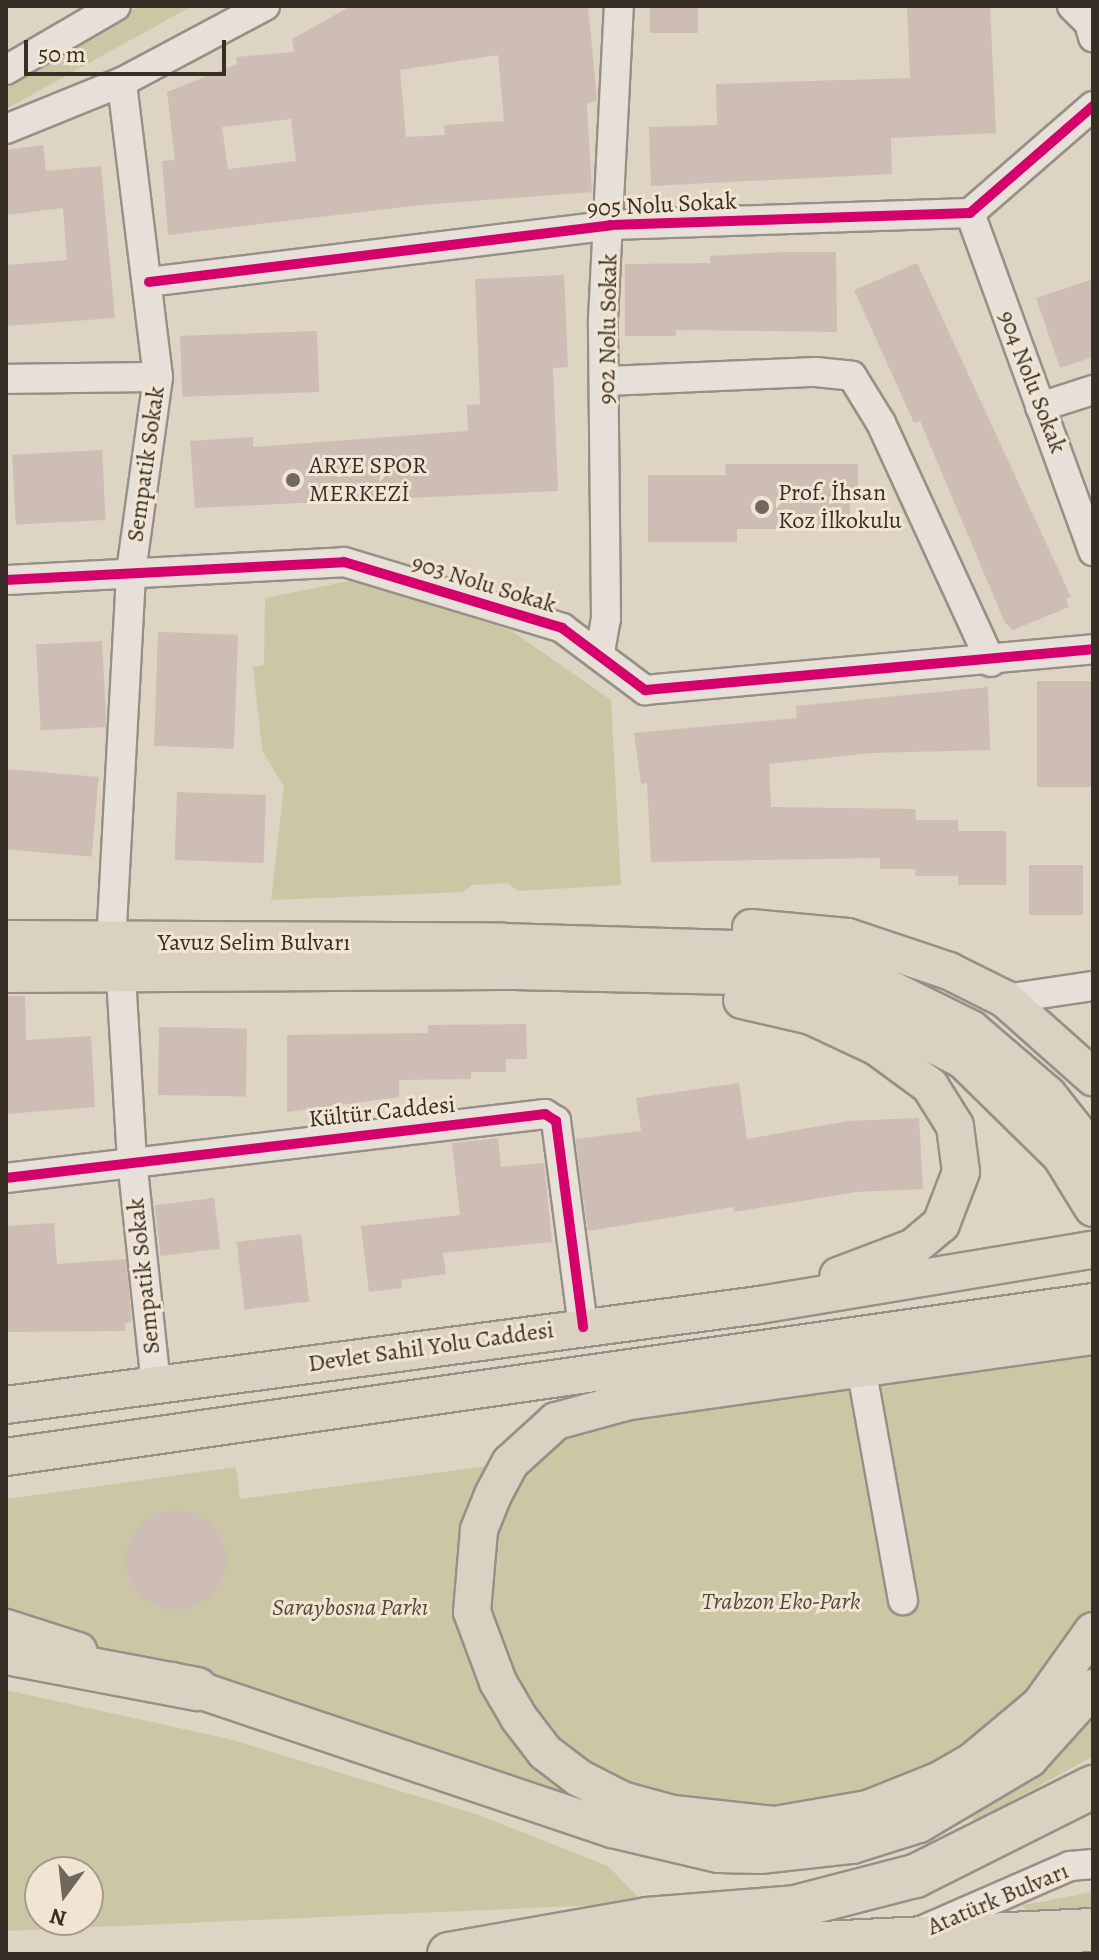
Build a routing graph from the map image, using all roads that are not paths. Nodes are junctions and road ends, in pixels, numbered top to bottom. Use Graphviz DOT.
graph roads {
  1 [pos="116,6"];
  2 [pos="265,6"];
  3 [pos="619,6"];
  4 [pos="6,70"];
  5 [pos="122,82"];
  6 [pos="1093,106"];
  7 [pos="6,129"];
  8 [pos="970,213"];
  9 [pos="610,225"];
  10 [pos="149,282"];
  11 [pos="158,377"];
  12 [pos="6,379"];
  13 [pos="607,381"];
  14 [pos="1093,390"];
  15 [pos="1040,407"];
  16 [pos="1093,551"];
  17 [pos="131,572"];
  18 [pos="6,580"];
  19 [pos="1093,649"];
  20 [pos="600,652"];
  21 [pos="991,662"];
  22 [pos="6,939"];
  23 [pos="116,960"];
  24 [pos="506,962"];
  25 [pos="6,974"];
  26 [pos="1093,986"];
  27 [pos="1005,999"];
  28 [pos="1093,1077"];
  29 [pos="1082,1141"];
  30 [pos="132,1160"];
  31 [pos="6,1178"];
  32 [pos="1093,1208"];
  33 [pos="1093,1250"];
  34 [pos="1093,1302"];
  35 [pos="759,1305"];
  36 [pos="583,1327"];
  37 [pos="1093,1336"];
  38 [pos="861,1367"];
  39 [pos="156,1384"];
  40 [pos="6,1405"];
  41 [pos="6,1457"];
  42 [pos="903,1600"];
  43 [pos="6,1628"];
  44 [pos="1093,1631"];
  45 [pos="6,1653"];
  46 [pos="1093,1688"];
  47 [pos="197,1689"];
  48 [pos="1093,1787"];
  49 [pos="1093,1864"];
  50 [pos="1093,1930"];
  51 [pos="903,1939"];
  52 [pos="449,1954"];
  53 [pos="593,1954"];
  1 -- 4 [label="street"];
  2 -- 5 [label="street"];
  3 -- 9 [label="street, 902 Nolu Sokak"];
  5 -- 7 [label="street"];
  5 -- 10 [label="street, Sempatik Sokak"];
  6 -- 8 [label="street"];
  8 -- 9 [label="street, 905 Nolu Sokak"];
  8 -- 15 [label="street, 904 Nolu Sokak"];
  9 -- 10 [label="street, 905 Nolu Sokak"];
  9 -- 13 [label="street, 902 Nolu Sokak"];
  10 -- 11 [label="street, Sempatik Sokak"];
  11 -- 12 [label="street"];
  11 -- 17 [label="street, Sempatik Sokak"];
  13 -- 20 [label="street, 902 Nolu Sokak"];
  13 -- 21 [label="street"];
  14 -- 15 [label="street"];
  15 -- 16 [label="street, 904 Nolu Sokak"];
  17 -- 18 [label="street, 903 Nolu Sokak"];
  17 -- 20 [label="street, 903 Nolu Sokak"];
  17 -- 23 [label="street, Sempatik Sokak"];
  19 -- 21 [label="street, 903 Nolu Sokak"];
  20 -- 21 [label="street, 903 Nolu Sokak"];
  22 -- 23 [label="main road, Yavuz Selim Bulvarı"];
  23 -- 24 [label="main road, Yavuz Selim Bulvarı"];
  23 -- 25 [label="main road, Yavuz Selim Bulvarı"];
  23 -- 30 [label="street, Sempatik Sokak"];
  24 -- 27 [label="main road"];
  24 -- 29 [label="main road"];
  24 -- 29 [label="main road"];
  24 -- 35 [label="main road"];
  26 -- 27 [label="street"];
  27 -- 28 [label="main road"];
  29 -- 32 [label="main road"];
  30 -- 31 [label="street, Kültür Caddesi"];
  30 -- 36 [label="street, Kültür Caddesi"];
  30 -- 39 [label="street, Sempatik Sokak"];
  33 -- 35 [label="main road, Devlet Sahil Yolu Caddesi"];
  34 -- 41 [label="main road, Devlet Sahil Yolu Caddesi"];
  35 -- 36 [label="main road, Devlet Sahil Yolu Caddesi"];
  36 -- 39 [label="main road, Devlet Sahil Yolu Caddesi"];
  37 -- 38 [label="main road"];
  38 -- 42 [label="street"];
  38 -- 44 [label="main road"];
  39 -- 40 [label="main road, Devlet Sahil Yolu Caddesi"];
  43 -- 47 [label="main road"];
  45 -- 47 [label="highway"];
  46 -- 47 [label="main road"];
  48 -- 52 [label="highway"];
  49 -- 51 [label="street, Atatürk Bulvarı"];
  50 -- 51 [label="highway, Atatürk Bulvarı"];
  51 -- 53 [label="highway, Atatürk Bulvarı"];
}
